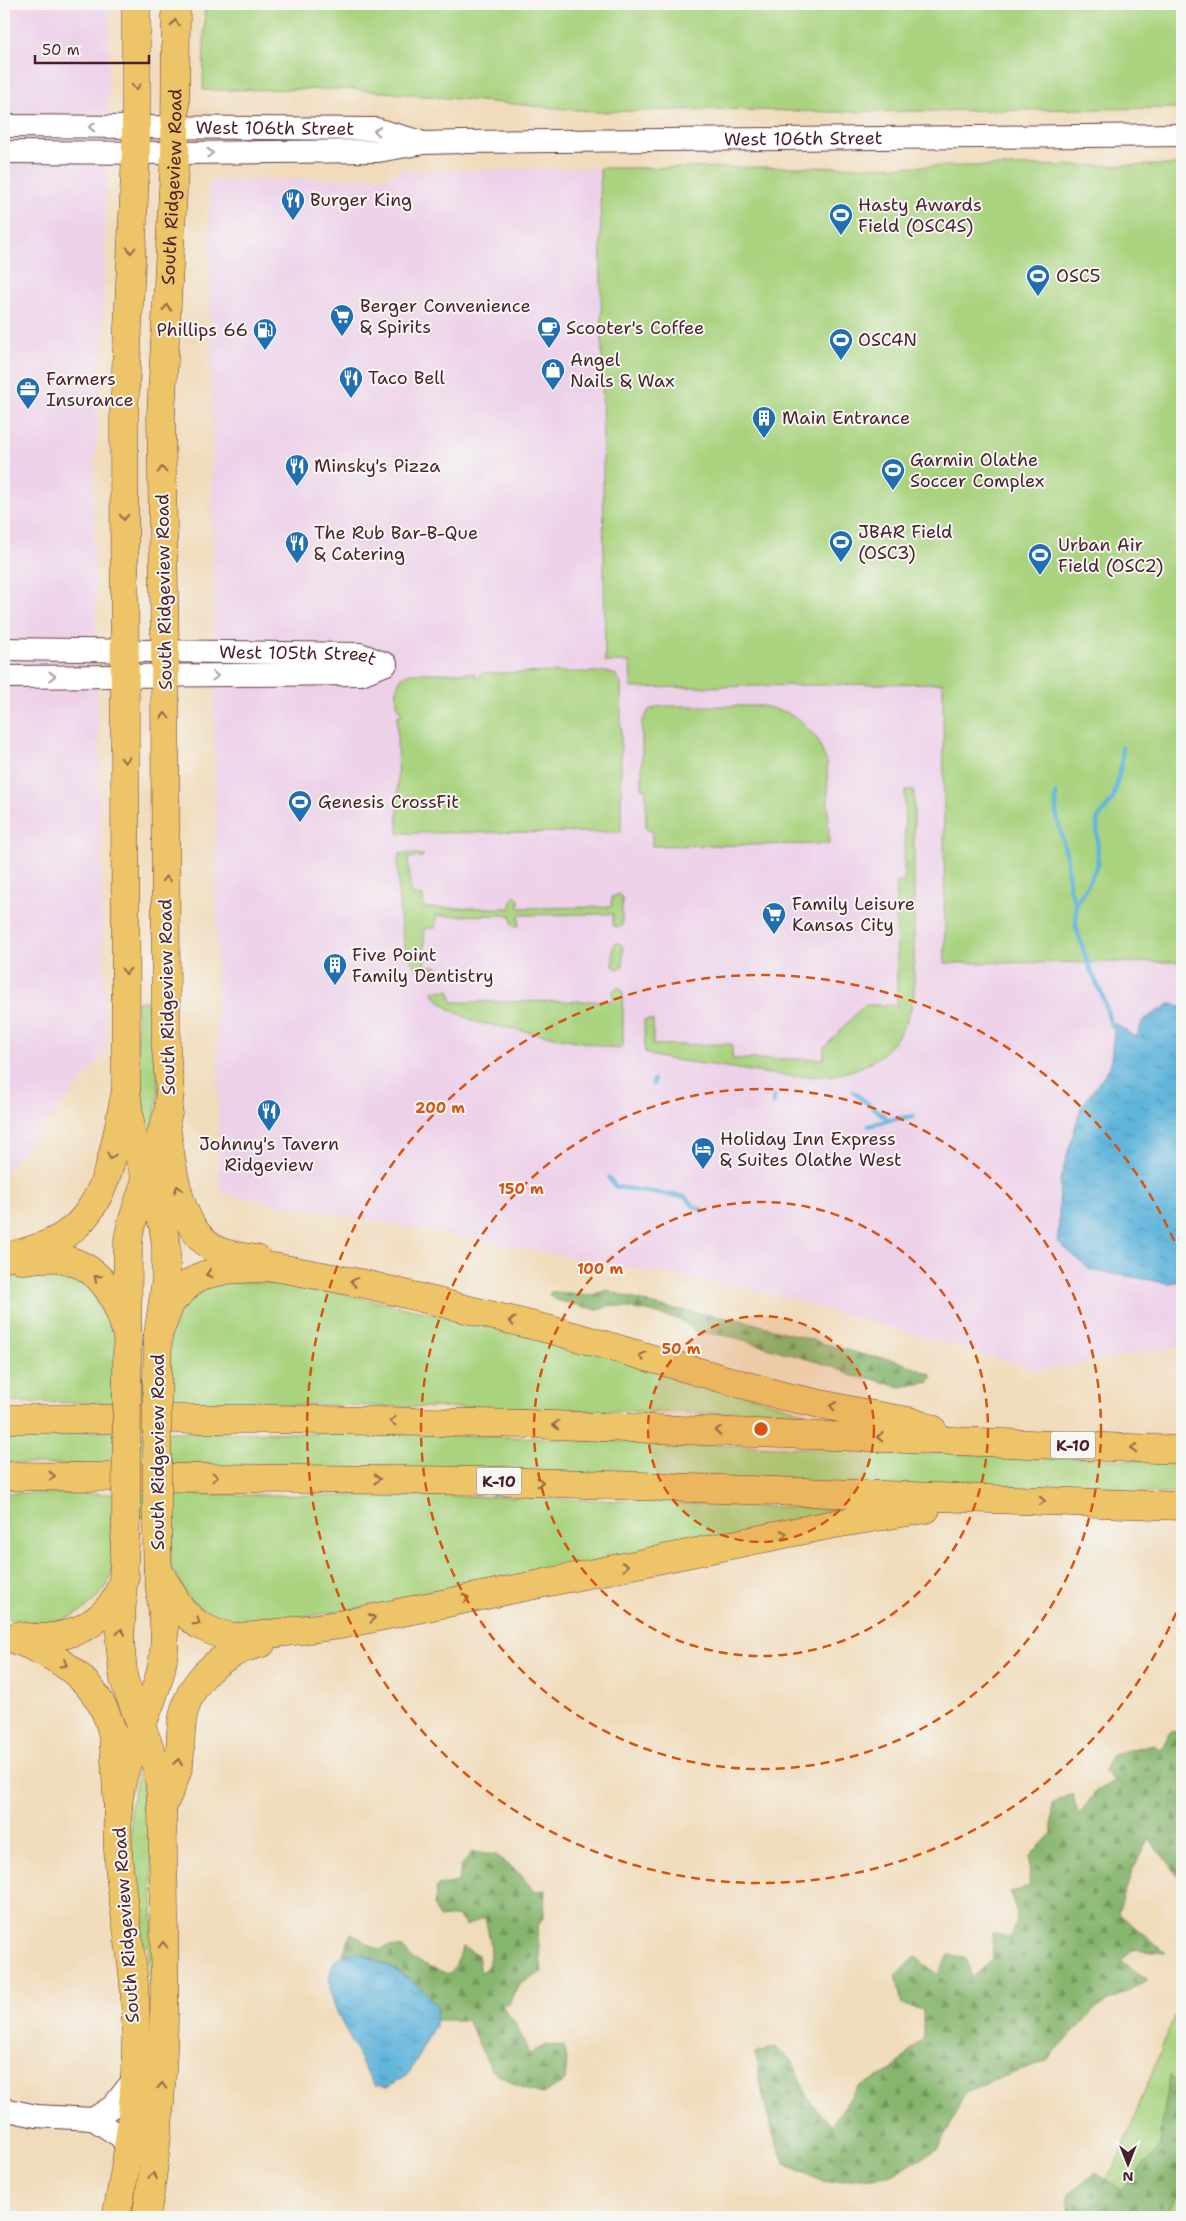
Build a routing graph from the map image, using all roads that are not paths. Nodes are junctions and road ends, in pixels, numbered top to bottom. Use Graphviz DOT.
graph roads {
  1 [pos="136,4"];
  2 [pos="176,4"];
  3 [pos="4,126"];
  4 [pos="1182,135"];
  5 [pos="136,140"];
  6 [pos="175,141"];
  7 [pos="4,152"];
  8 [pos="4,649"];
  9 [pos="124,664"];
  10 [pos="165,664"];
  11 [pos="4,676"];
  12 [pos="126,1091"];
  13 [pos="166,1125"];
  14 [pos="148,1178"];
  15 [pos="4,1258"];
  16 [pos="4,1262"];
  17 [pos="274,1267"];
  18 [pos="127,1335"];
  19 [pos="158,1335"];
  20 [pos="4,1419"];
  21 [pos="964,1440"];
  22 [pos="1182,1450"];
  23 [pos="4,1476"];
  24 [pos="994,1499"];
  25 [pos="1182,1506"];
  26 [pos="158,1570"];
  27 [pos="125,1576"];
  28 [pos="339,1625"];
  29 [pos="4,1635"];
  30 [pos="142,1725"];
  31 [pos="118,1807"];
  32 [pos="162,1808"];
  33 [pos="134,2079"];
  34 [pos="4,2109"];
  35 [pos="131,2110"];
  36 [pos="93,2119"];
  37 [pos="158,2135"];
  38 [pos="127,2149"];
  39 [pos="116,2217"];
  40 [pos="146,2217"];
  1 -- 5 [label="main road, South Ridgeview Road, one-way"];
  6 -- 2 [label="main road, South Ridgeview Road, one-way"];
  5 -- 3 [label="street, West 106th Street, one-way"];
  4 -- 6 [label="street, West 106th Street"];
  5 -- 6 [label="street, West 106th Street"];
  5 -- 7 [label="street, West 106th Street"];
  5 -- 9 [label="main road, South Ridgeview Road, one-way"];
  10 -- 6 [label="main road, South Ridgeview Road, one-way"];
  8 -- 9 [label="street, West 105th Street"];
  9 -- 10 [label="street, West 105th Street"];
  11 -- 9 [label="street, West 105th Street, one-way"];
  9 -- 12 [label="main road, South Ridgeview Road, one-way"];
  10 -- 10 [label="street, West 105th Street, one-way"];
  13 -- 10 [label="main road, South Ridgeview Road, one-way"];
  12 -- 14 [label="main road, South Ridgeview Road"];
  12 -- 15 [label="main road, one-way"];
  13 -- 14 [label="main road, South Ridgeview Road"];
  17 -- 13 [label="main road, one-way"];
  14 -- 18 [label="main road, South Ridgeview Road"];
  14 -- 19 [label="main road, South Ridgeview Road"];
  18 -- 16 [label="main road, one-way"];
  17 -- 19 [label="main road, one-way"];
  21 -- 17 [label="main road, one-way"];
  18 -- 27 [label="main road, South Ridgeview Road, bridge"];
  19 -- 26 [label="main road, South Ridgeview Road, bridge"];
  21 -- 20 [label="main road, K-10, one-way"];
  22 -- 21 [label="main road, K-10, one-way"];
  23 -- 24 [label="main road, K-10, one-way"];
  24 -- 25 [label="main road, K-10, one-way"];
  28 -- 24 [label="main road, one-way"];
  26 -- 28 [label="main road, one-way"];
  26 -- 30 [label="main road, South Ridgeview Road"];
  27 -- 29 [label="main road"];
  30 -- 27 [label="main road, South Ridgeview Road, one-way"];
  32 -- 28 [label="main road, one-way"];
  29 -- 31 [label="main road, one-way"];
  30 -- 31 [label="main road, South Ridgeview Road"];
  30 -- 32 [label="main road, South Ridgeview Road"];
  31 -- 33 [label="main road, South Ridgeview Road"];
  37 -- 32 [label="main road, South Ridgeview Road, one-way"];
  33 -- 35 [label="main road, South Ridgeview Road"];
  33 -- 36 [label="street"];
  34 -- 36 [label="street"];
  35 -- 37 [label="main road"];
  35 -- 38 [label="main road, South Ridgeview Road"];
  36 -- 38 [label="street"];
  40 -- 37 [label="main road, South Ridgeview Road, one-way"];
  38 -- 39 [label="main road, South Ridgeview Road"];
}
